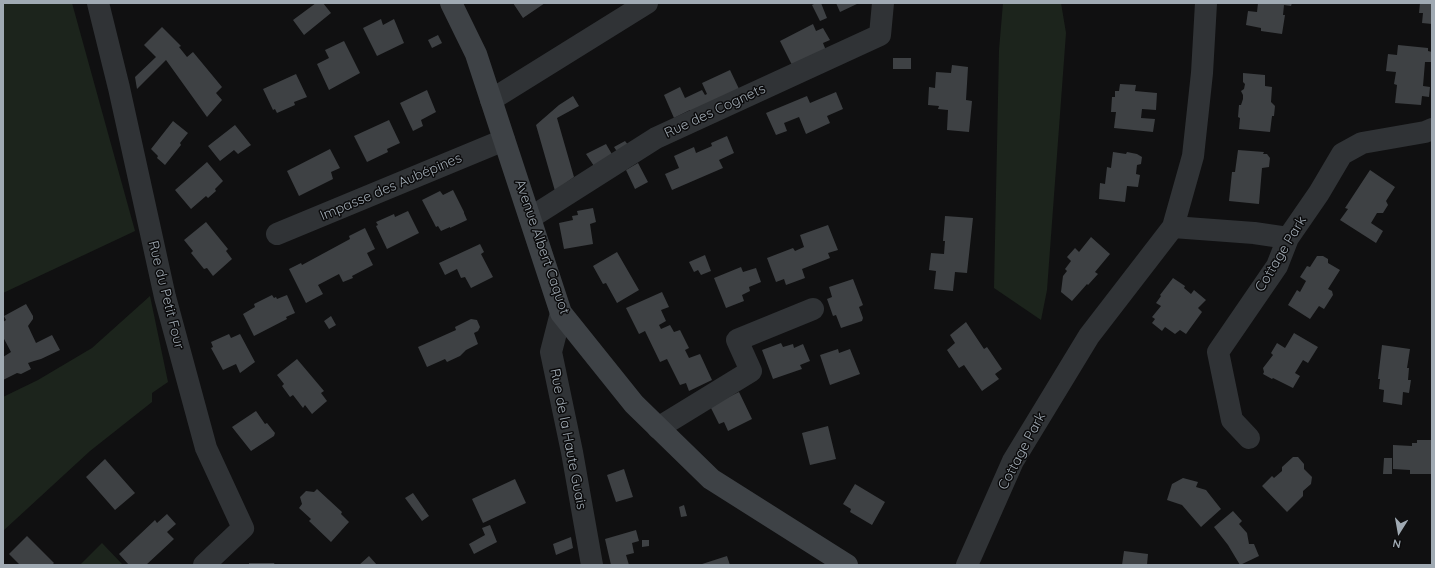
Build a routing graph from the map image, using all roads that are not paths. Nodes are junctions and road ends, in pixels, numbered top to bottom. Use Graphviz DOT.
graph roads {
  1 [pos="98,3"];
  2 [pos="451,3"];
  3 [pos="647,3"];
  4 [pos="883,3"];
  5 [pos="1206,3"];
  6 [pos="491,100"];
  7 [pos="1432,129"];
  8 [pos="504,140"];
  9 [pos="530,218"];
  10 [pos="1173,227"];
  11 [pos="277,234"];
  12 [pos="1288,238"];
  13 [pos="813,309"];
  14 [pos="561,314"];
  15 [pos="658,428"];
  16 [pos="1249,438"];
  17 [pos="204,565"];
  18 [pos="592,565"];
  19 [pos="848,565"];
  20 [pos="967,565"];
  1 -- 17 [label="street, Rue du Petit Four"];
  2 -- 6 [label="main road, Avenue Albert Caquot"];
  3 -- 6 [label="street"];
  4 -- 9 [label="street, Rue des Cognets"];
  5 -- 10 [label="street, Cottage Park"];
  6 -- 8 [label="main road, Avenue Albert Caquot"];
  7 -- 12 [label="street, Cottage Park"];
  8 -- 9 [label="main road, Avenue Albert Caquot"];
  8 -- 11 [label="street, Impasse des Aubépines"];
  9 -- 14 [label="main road, Avenue Albert Caquot"];
  10 -- 12 [label="street"];
  10 -- 20 [label="street, Cottage Park"];
  12 -- 16 [label="street, Cottage Park"];
  13 -- 15 [label="street"];
  14 -- 15 [label="main road, Avenue Albert Caquot"];
  14 -- 18 [label="street, Rue de la Haute Guais"];
  15 -- 19 [label="main road, Avenue Albert Caquot"];
}
